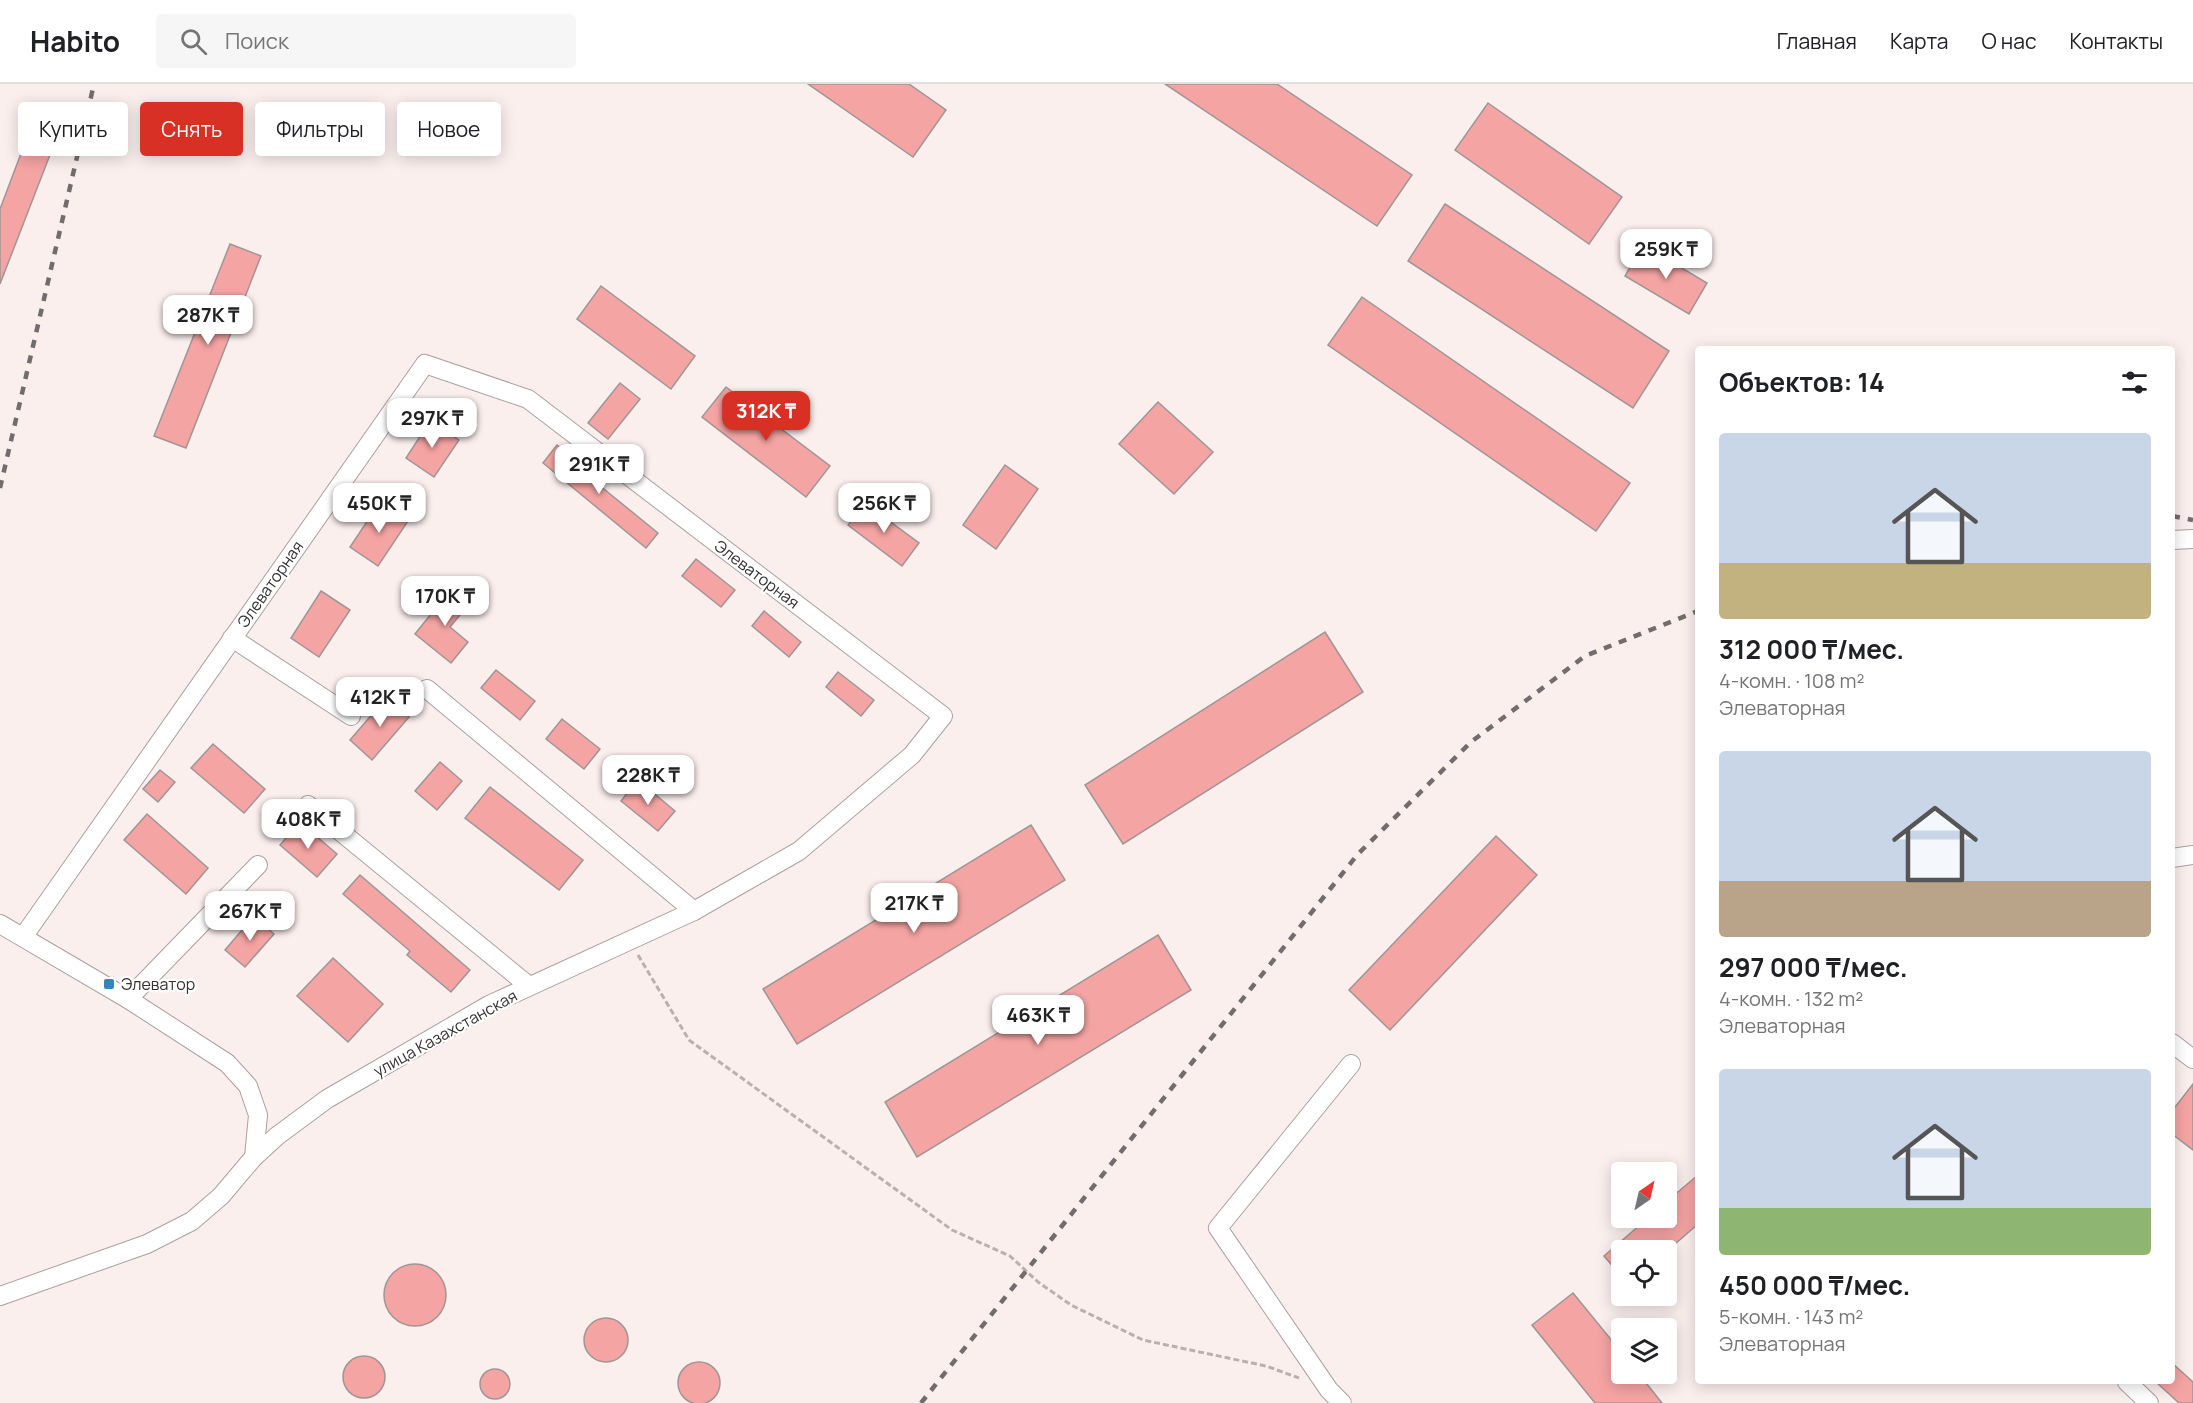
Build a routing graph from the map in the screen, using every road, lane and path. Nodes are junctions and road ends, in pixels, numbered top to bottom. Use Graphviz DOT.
graph roads {
  1 [pos="2193,539"];
  2 [pos="2175,540"];
  3 [pos="232,638"];
  4 [pos="427,689"];
  5 [pos="351,716"];
  6 [pos="943,716"];
  7 [pos="308,805"];
  8 [pos="2193,855"];
  9 [pos="2175,858"];
  10 [pos="258,865"];
  11 [pos="694,911"];
  12 [pos="0,924"];
  13 [pos="23,937"];
  14 [pos="630,941"];
  15 [pos="529,986"];
  16 [pos="128,999"];
  17 [pos="2175,1045"];
  18 [pos="2193,1059"];
  19 [pos="1351,1064"];
  20 [pos="254,1156"];
  21 [pos="0,1296"];
  22 [pos="2129,1384"];
  23 [pos="1329,1389"];
  24 [pos="1342,1403"];
  25 [pos="2149,1403"];
  1 -- 2 [label="street"];
  3 -- 5 [label="street"];
  3 -- 6 [label="street, Элеваторная"];
  3 -- 13 [label="street, Элеваторная"];
  4 -- 11 [label="street"];
  6 -- 11 [label="street, улица Казахстанская"];
  7 -- 15 [label="street"];
  8 -- 9 [label="street"];
  10 -- 16 [label="street"];
  11 -- 14 [label="street, улица Казахстанская"];
  12 -- 13 [label="street"];
  13 -- 16 [label="street"];
  14 -- 15 [label="street, улица Казахстанская"];
  14 -- 23 [label="path"];
  15 -- 20 [label="street, улица Казахстанская"];
  16 -- 20 [label="street"];
  17 -- 18 [label="street"];
  19 -- 23 [label="street"];
  20 -- 21 [label="street, улица Казахстанская"];
  22 -- 25 [label="street"];
  23 -- 24 [label="street"];
}
